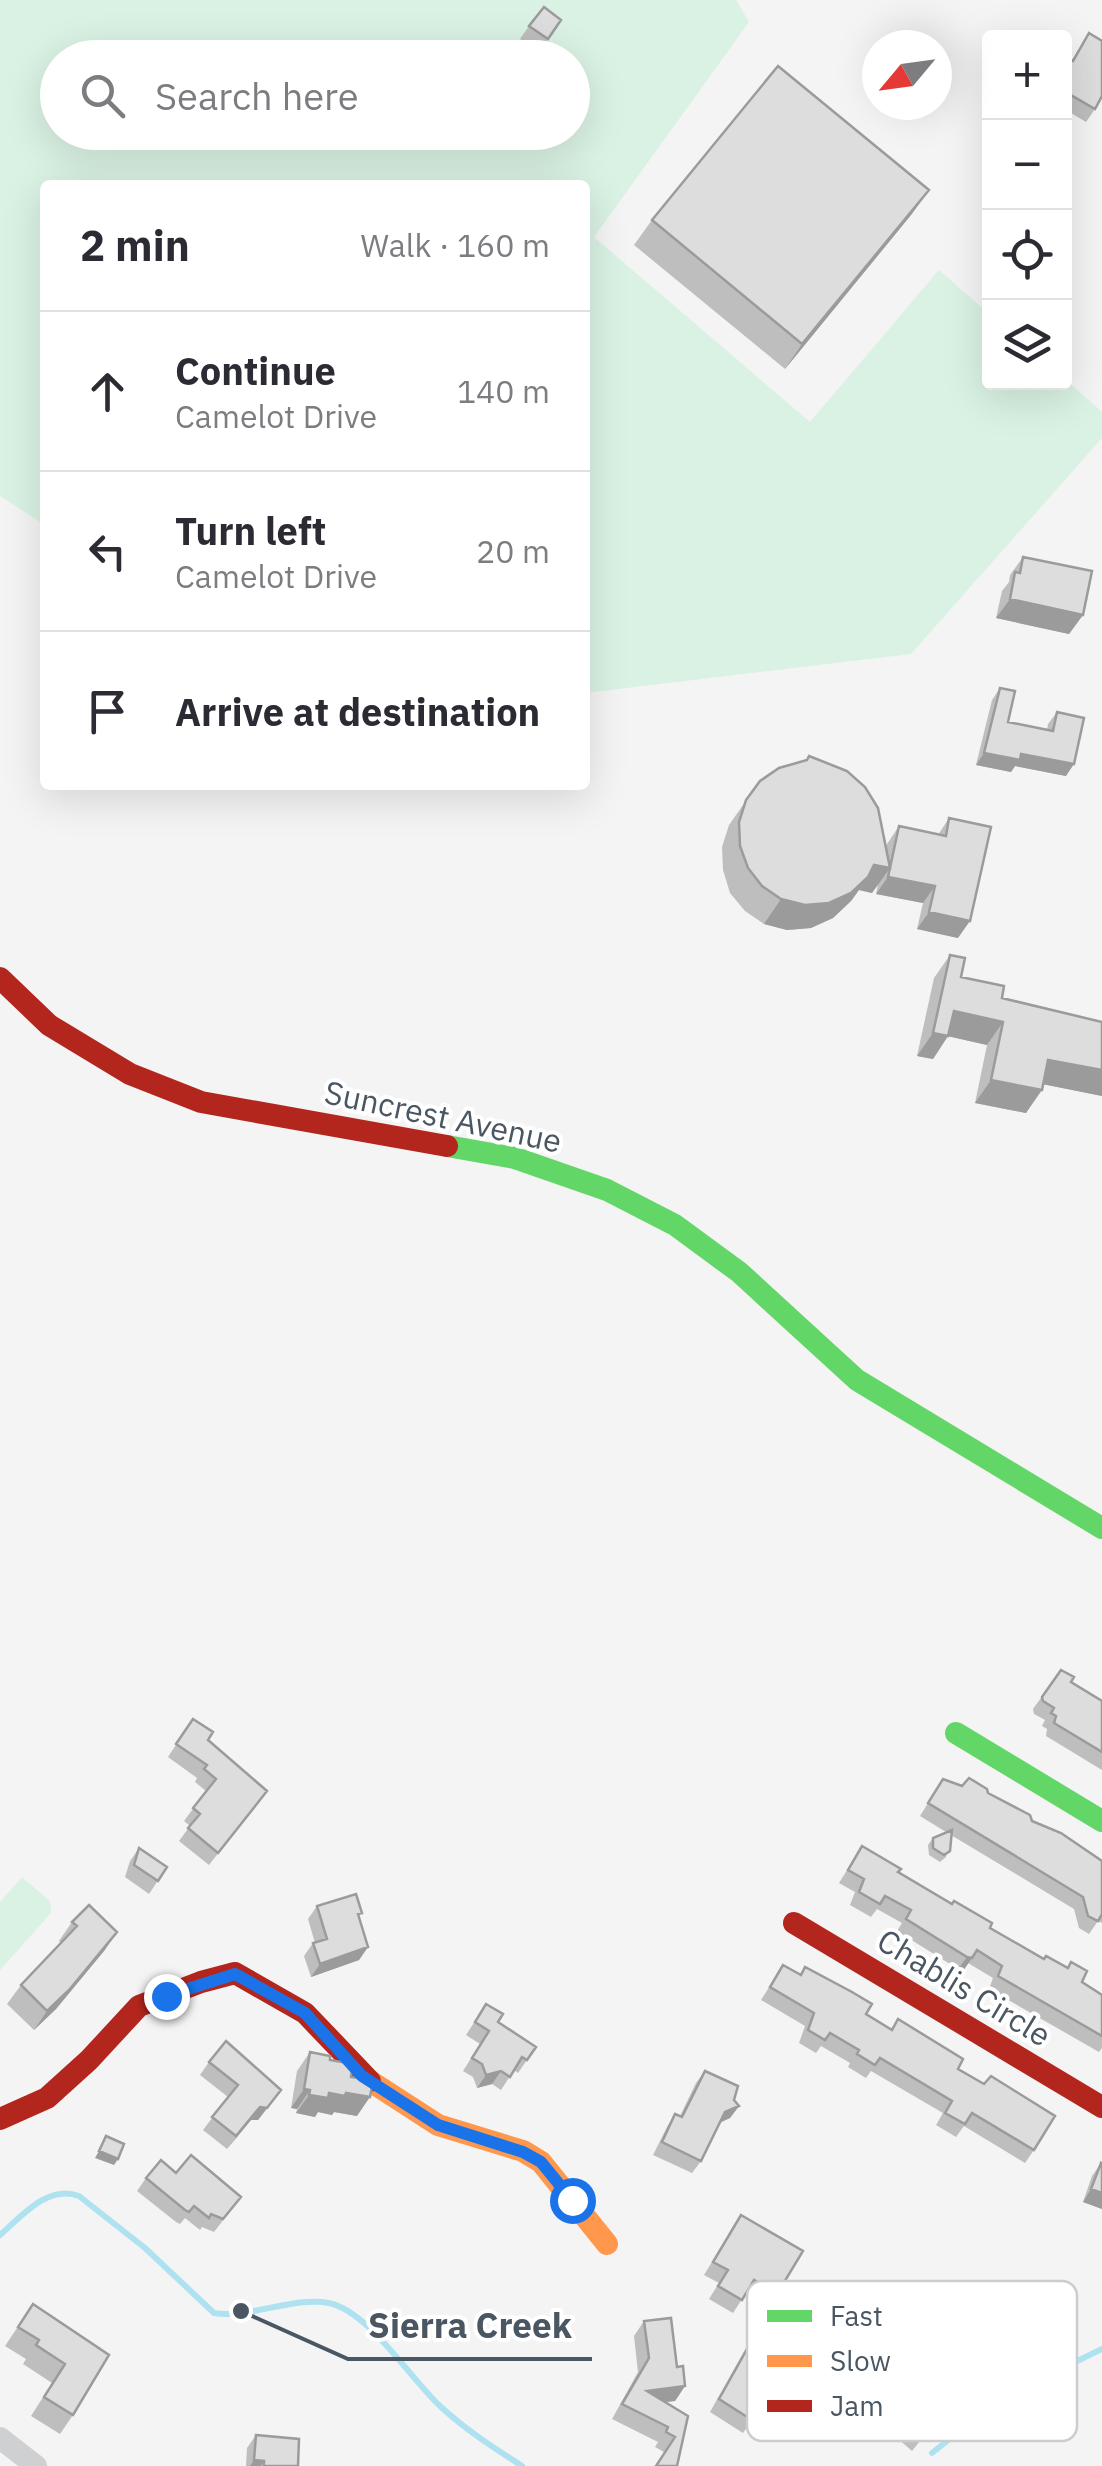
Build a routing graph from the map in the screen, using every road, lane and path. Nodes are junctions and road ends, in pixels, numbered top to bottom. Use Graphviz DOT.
graph roads {
  1 [pos="0,978"];
  2 [pos="1102,1528"];
  3 [pos="956,1733"];
  4 [pos="1102,1821"];
  5 [pos="794,1924"];
  6 [pos="1102,2107"];
  7 [pos="0,2119"];
  8 [pos="607,2244"];
  9 [pos="0,2438"];
  10 [pos="36,2466"];
  1 -- 2 [label="street, Suncrest Avenue"];
  3 -- 4 [label="street"];
  5 -- 6 [label="street, Chablis Circle"];
  7 -- 8 [label="street"];
  9 -- 10 [label="street"];
}
